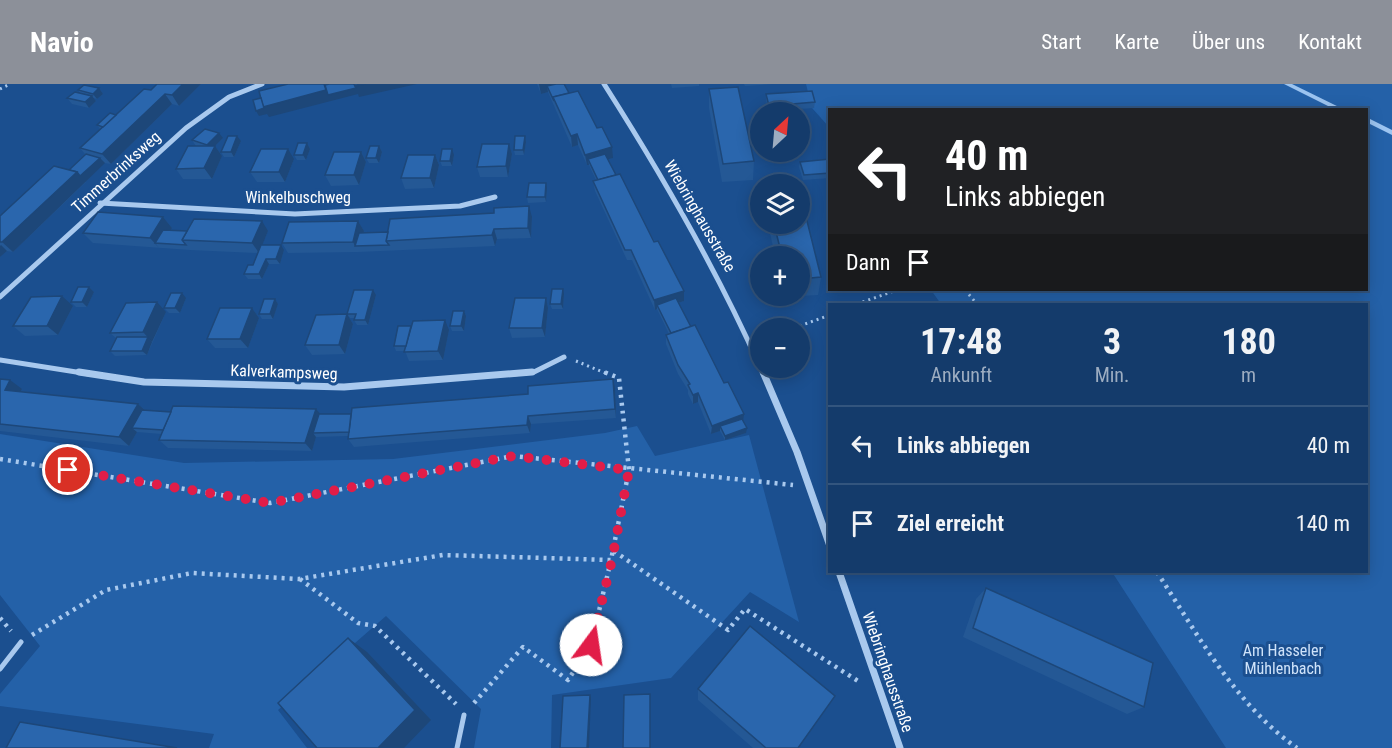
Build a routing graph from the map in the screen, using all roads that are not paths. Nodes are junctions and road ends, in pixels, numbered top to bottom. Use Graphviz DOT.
graph roads {
  1 [pos="262,84"];
  2 [pos="604,84"];
  3 [pos="495,197"];
  4 [pos="100,203"];
  5 [pos="0,297"];
  6 [pos="750,343"];
  7 [pos="564,357"];
  8 [pos="0,360"];
  9 [pos="765,378"];
  10 [pos="828,540"];
  11 [pos="839,573"];
  12 [pos="21,642"];
  13 [pos="0,669"];
  14 [pos="464,715"];
  15 [pos="457,748"];
  16 [pos="900,748"];
  1 -- 4 [label="street, Timmerbrinksweg"];
  2 -- 6 [label="street, Wiebringhausstraße"];
  3 -- 4 [label="street, Winkelbuschweg"];
  4 -- 5 [label="street, Timmerbrinksweg"];
  7 -- 8 [label="street, Kalverkampsweg"];
  9 -- 10 [label="street, Wiebringhausstraße"];
  11 -- 16 [label="street, Wiebringhausstraße"];
  12 -- 13 [label="lane"];
  14 -- 15 [label="lane"];
}
